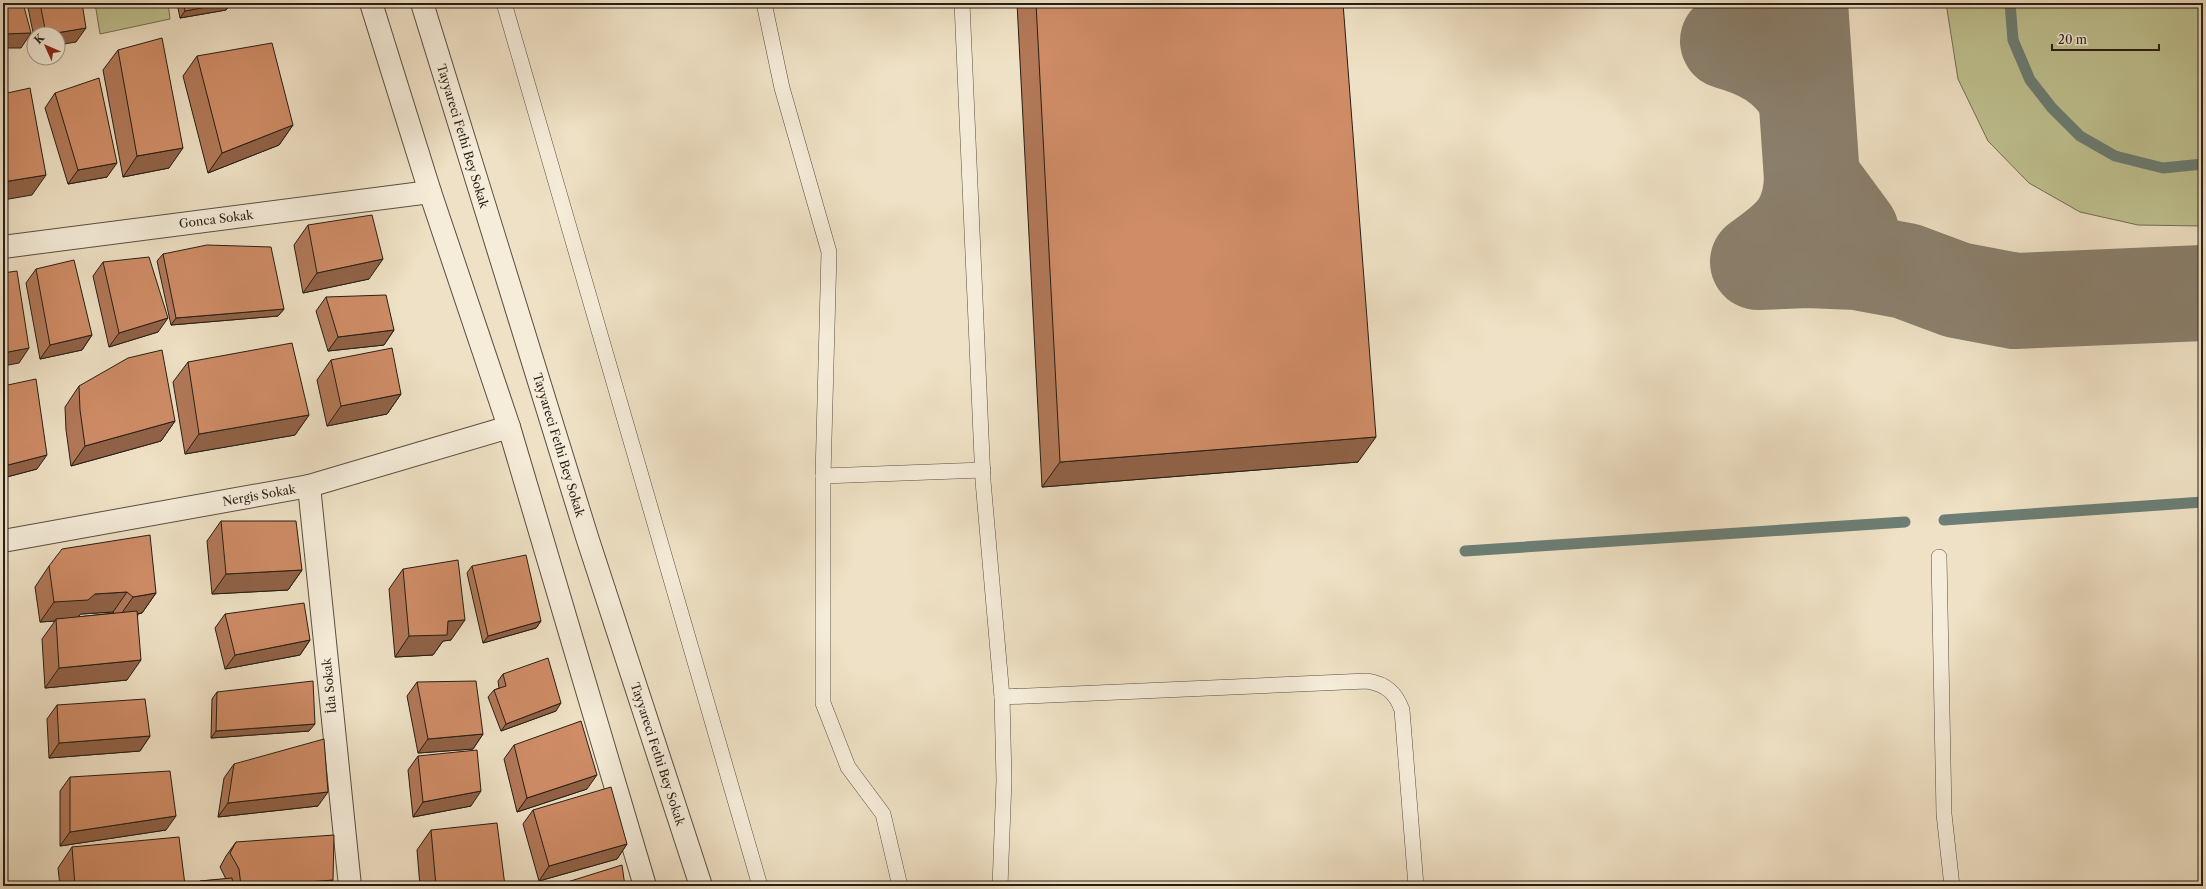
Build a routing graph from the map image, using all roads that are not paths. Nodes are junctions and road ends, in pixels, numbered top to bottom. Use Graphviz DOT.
graph roads {
  1 [pos="371,3"];
  2 [pos="422,3"];
  3 [pos="504,3"];
  4 [pos="764,3"];
  5 [pos="962,3"];
  6 [pos="430,192"];
  7 [pos="3,247"];
  8 [pos="509,427"];
  9 [pos="983,470"];
  10 [pos="823,476"];
  11 [pos="308,486"];
  12 [pos="3,541"];
  13 [pos="1939,557"];
  14 [pos="1002,697"];
  15 [pos="350,886"];
  16 [pos="645,886"];
  17 [pos="701,886"];
  18 [pos="760,886"];
  19 [pos="900,886"];
  20 [pos="1000,886"];
  21 [pos="1416,886"];
  22 [pos="1952,886"];
  1 -- 6 [label="street"];
  2 -- 17 [label="street, Tayyareci Fethi Bey Sokak"];
  3 -- 18 [label="lane"];
  4 -- 10 [label="lane"];
  5 -- 9 [label="lane"];
  6 -- 7 [label="street, Gonca Sokak"];
  6 -- 8 [label="street"];
  8 -- 11 [label="street, Nergis Sokak"];
  8 -- 16 [label="street"];
  9 -- 10 [label="lane"];
  9 -- 14 [label="lane"];
  10 -- 19 [label="lane"];
  11 -- 12 [label="street, Nergis Sokak"];
  11 -- 15 [label="street, İda Sokak"];
  13 -- 22 [label="lane"];
  14 -- 20 [label="lane"];
  14 -- 21 [label="lane"];
}
